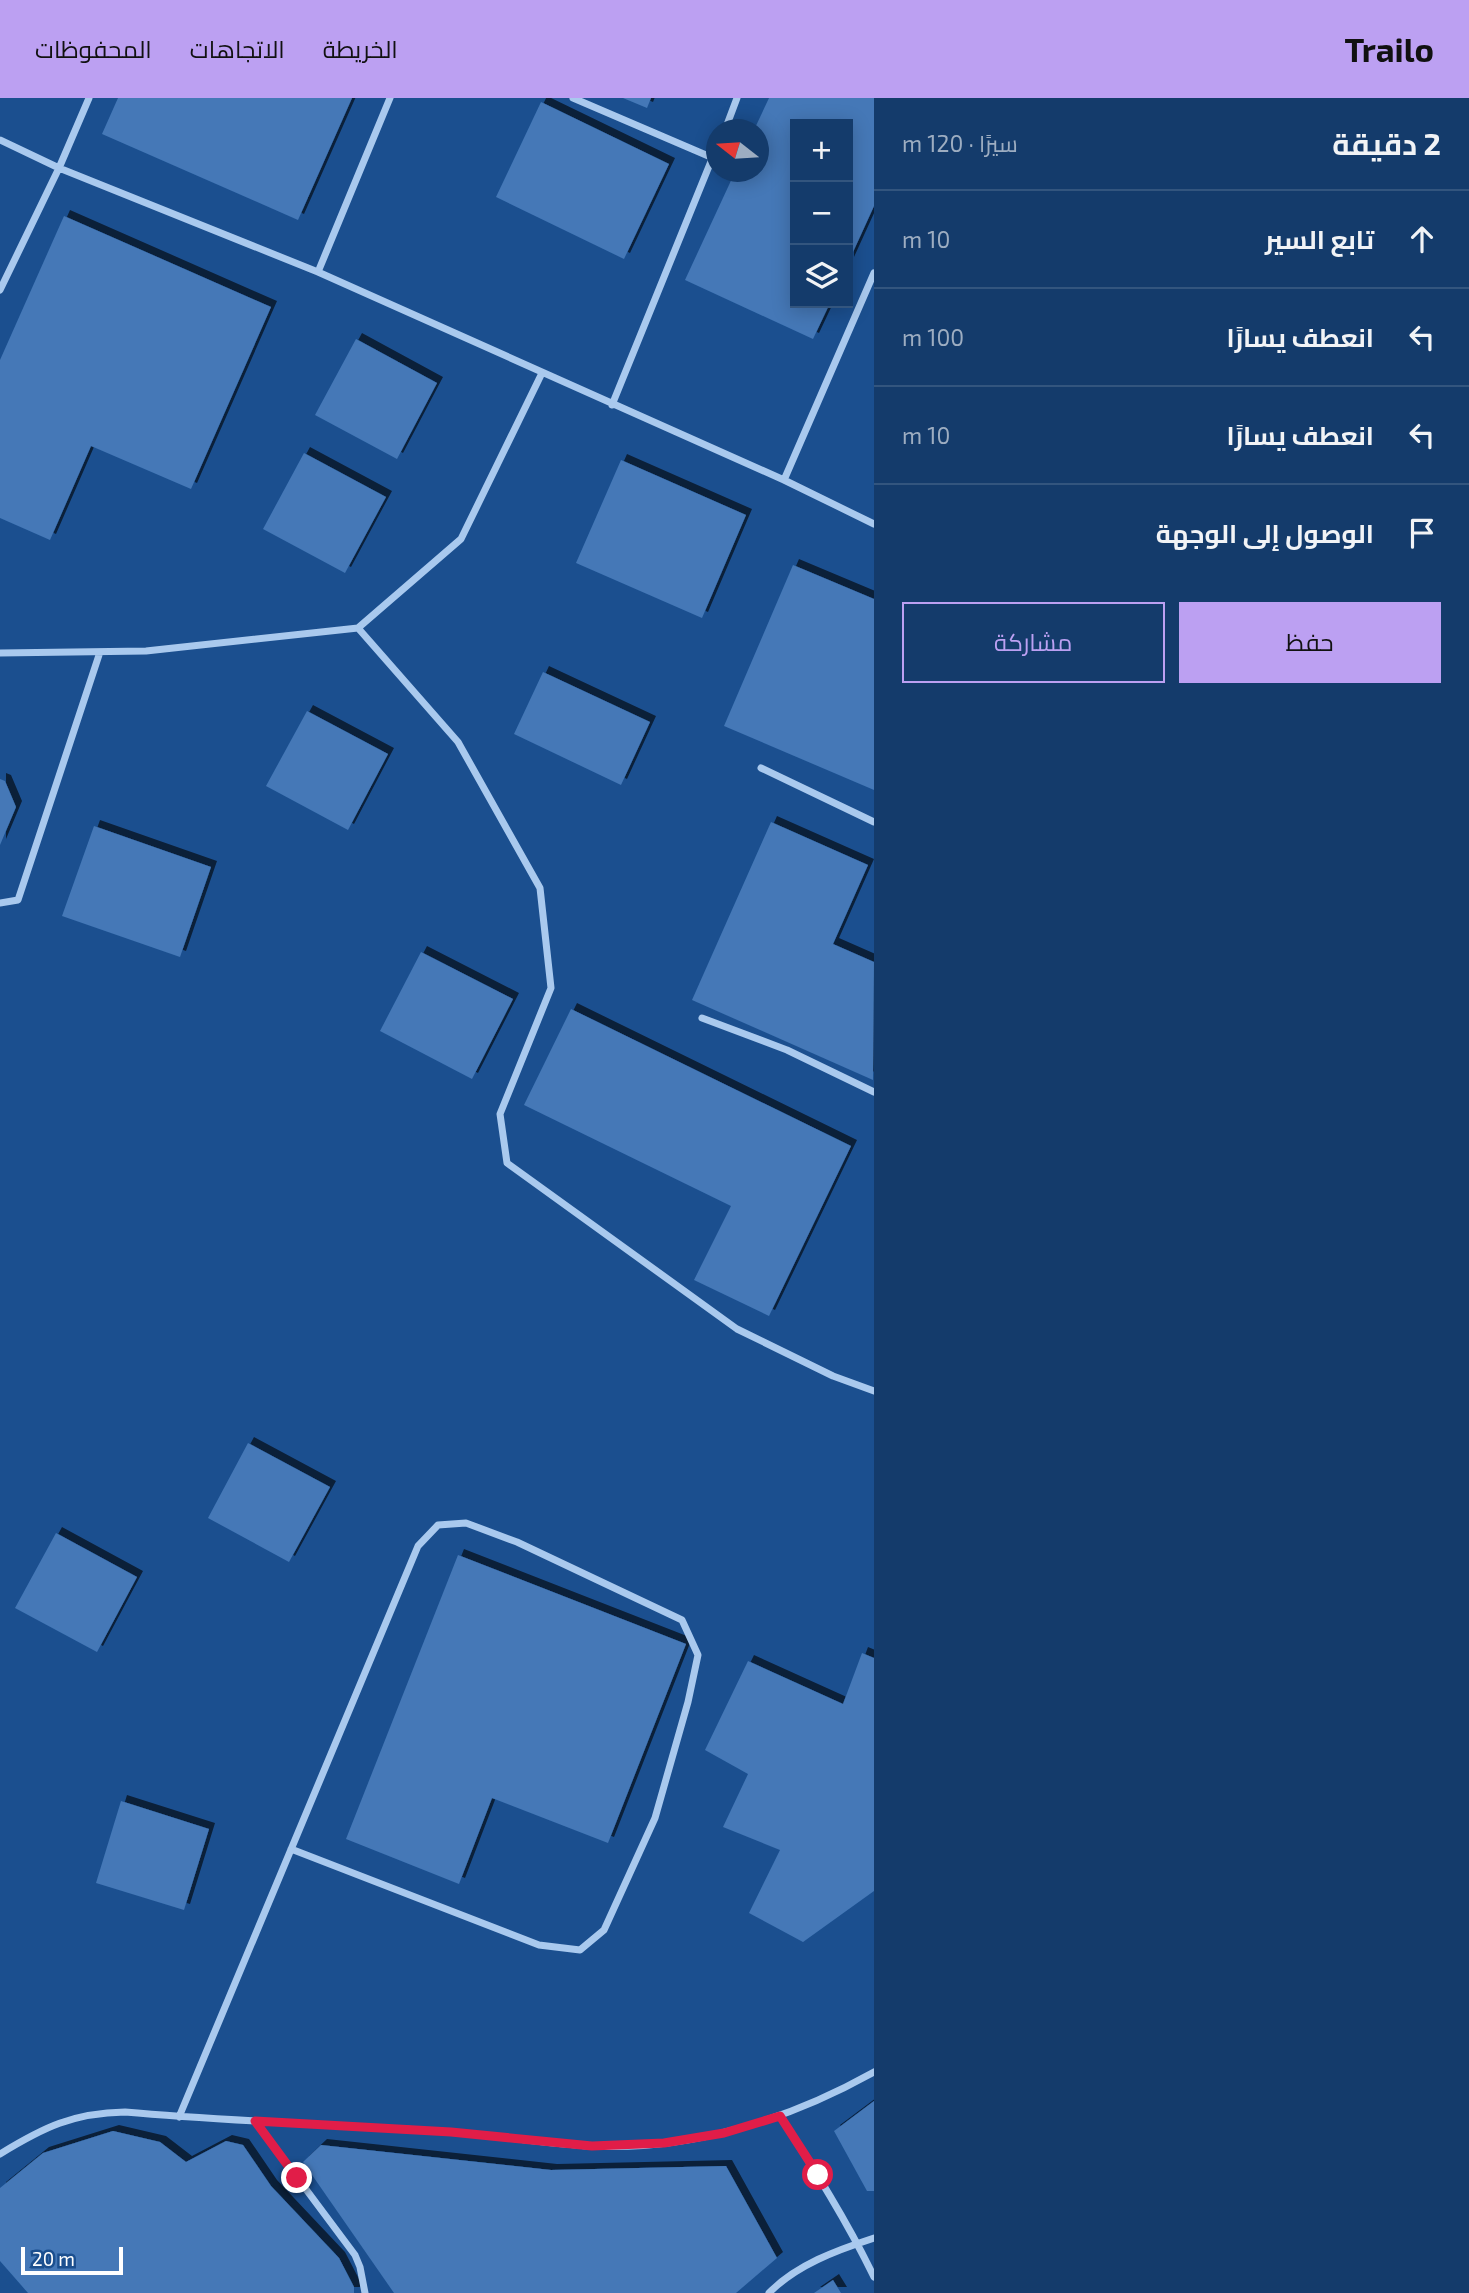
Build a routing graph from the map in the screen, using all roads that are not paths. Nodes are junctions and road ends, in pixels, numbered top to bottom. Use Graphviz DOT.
graph roads {
  1 [pos="89,98"];
  2 [pos="390,98"];
  3 [pos="573,98"];
  4 [pos="737,98"];
  5 [pos="728,119"];
  6 [pos="0,140"];
  7 [pos="706,155"];
  8 [pos="59,168"];
  9 [pos="706,175"];
  10 [pos="318,272"];
  11 [pos="874,273"];
  12 [pos="0,290"];
  13 [pos="542,373"];
  14 [pos="612,405"];
  15 [pos="785,481"];
  16 [pos="874,524"];
  17 [pos="358,628"];
  18 [pos="100,652"];
  19 [pos="0,653"];
  20 [pos="761,768"];
  21 [pos="874,821"];
  22 [pos="0,903"];
  23 [pos="702,1018"];
  24 [pos="874,1092"];
  25 [pos="874,1391"];
  26 [pos="291,1849"];
  27 [pos="874,2072"];
  28 [pos="780,2116"];
  29 [pos="178,2117"];
  30 [pos="255,2121"];
  31 [pos="0,2154"];
  32 [pos="874,2238"];
  33 [pos="858,2243"];
  34 [pos="874,2277"];
  35 [pos="365,2293"];
  36 [pos="769,2293"];
  1 -- 8 [label="street"];
  2 -- 10 [label="street"];
  3 -- 7 [label="street"];
  4 -- 5 [label="street"];
  6 -- 8 [label="street"];
  8 -- 10 [label="street"];
  8 -- 12 [label="street"];
  9 -- 14 [label="street"];
  10 -- 13 [label="street"];
  11 -- 15 [label="street"];
  13 -- 14 [label="street"];
  13 -- 17 [label="street"];
  14 -- 15 [label="street"];
  15 -- 16 [label="street"];
  17 -- 18 [label="street"];
  17 -- 25 [label="street"];
  18 -- 19 [label="street"];
  18 -- 22 [label="street"];
  20 -- 21 [label="street"];
  23 -- 24 [label="street"];
  26 -- 26 [label="street"];
  26 -- 29 [label="street"];
  27 -- 28 [label="street"];
  28 -- 30 [label="street"];
  28 -- 33 [label="street"];
  29 -- 30 [label="street"];
  29 -- 31 [label="street"];
  30 -- 35 [label="street"];
  32 -- 33 [label="street"];
  33 -- 34 [label="street"];
  33 -- 36 [label="street"];
}
